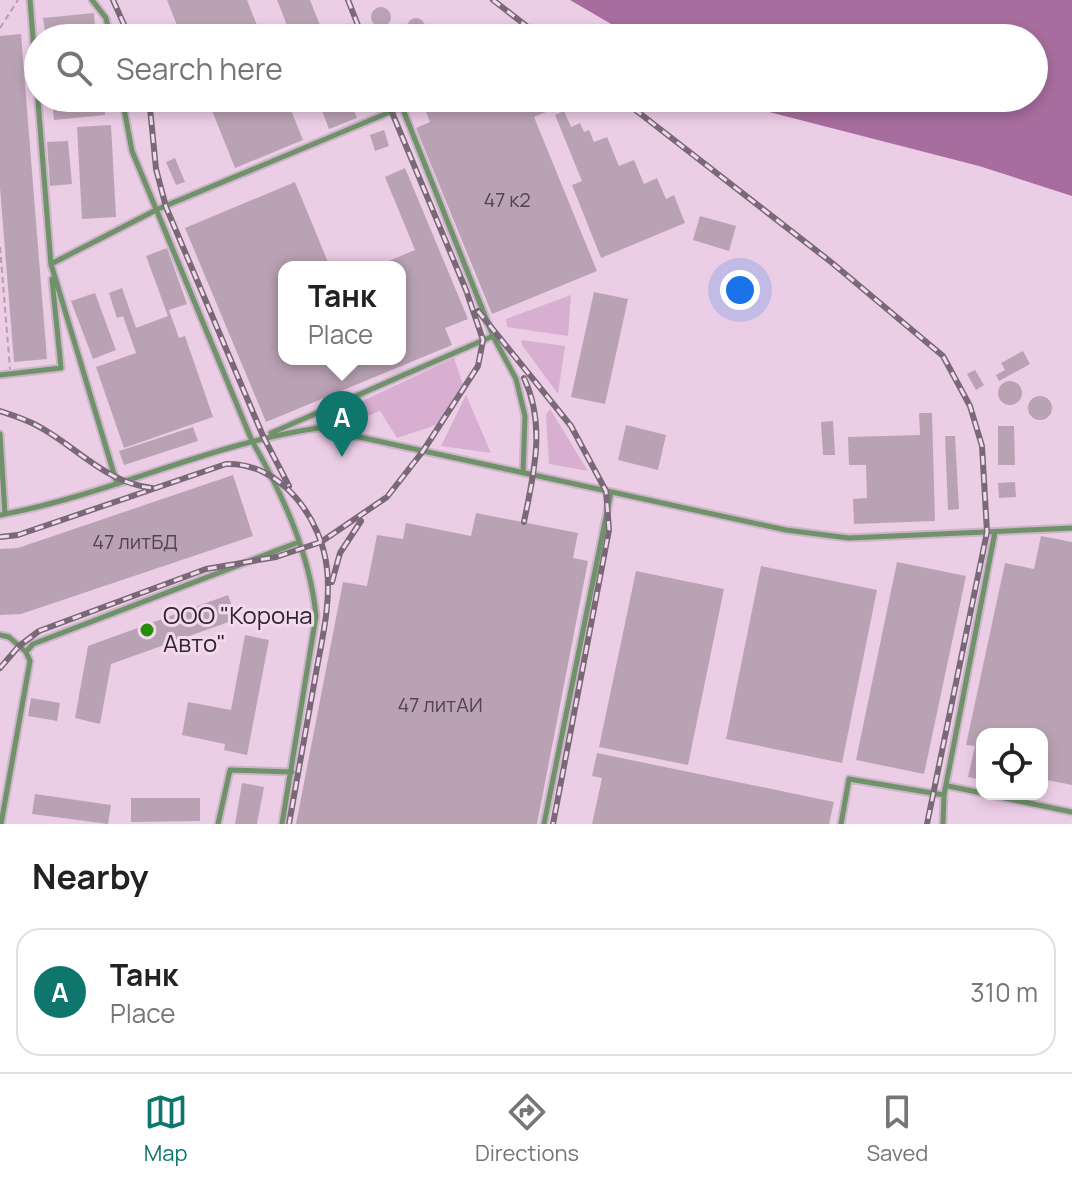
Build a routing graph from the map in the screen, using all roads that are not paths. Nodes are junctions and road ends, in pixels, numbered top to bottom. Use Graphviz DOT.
graph roads {
  1 [pos="30,0"];
  2 [pos="92,0"];
  3 [pos="32,24"];
  4 [pos="107,24"];
  5 [pos="39,112"];
  6 [pos="125,112"];
  7 [pos="390,112"];
  8 [pos="404,112"];
  9 [pos="158,209"];
  10 [pos="51,264"];
  11 [pos="493,336"];
  12 [pos="0,375"];
  13 [pos="0,434"];
  14 [pos="263,436"];
  15 [pos="252,441"];
  16 [pos="523,473"];
  17 [pos="117,484"];
  18 [pos="611,492"];
  19 [pos="3,514"];
  20 [pos="1072,528"];
  21 [pos="995,532"];
  22 [pos="299,542"];
  23 [pos="0,635"];
  24 [pos="26,652"];
  25 [pos="292,772"];
  26 [pos="948,786"];
  27 [pos="976,792"];
  28 [pos="944,795"];
  29 [pos="3,796"];
  30 [pos="1013,800"];
  31 [pos="1072,812"];
  32 [pos="1,824"];
  33 [pos="218,824"];
  34 [pos="282,824"];
  35 [pos="544,824"];
  36 [pos="841,824"];
  37 [pos="943,824"];
  1 -- 3 [label="lane"];
  2 -- 4 [label="lane"];
  5 -- 10 [label="lane"];
  6 -- 9 [label="lane"];
  7 -- 9 [label="lane"];
  8 -- 11 [label="lane"];
  9 -- 10 [label="lane"];
  9 -- 15 [label="lane"];
  10 -- 12 [label="lane"];
  10 -- 17 [label="lane"];
  11 -- 14 [label="lane"];
  11 -- 16 [label="lane"];
  13 -- 19 [label="lane"];
  14 -- 15 [label="lane"];
  14 -- 16 [label="lane"];
  15 -- 17 [label="lane"];
  15 -- 22 [label="lane"];
  16 -- 18 [label="lane"];
  17 -- 19 [label="lane"];
  18 -- 21 [label="lane"];
  18 -- 35 [label="lane"];
  20 -- 21 [label="lane"];
  21 -- 26 [label="lane"];
  22 -- 24 [label="lane"];
  22 -- 25 [label="lane"];
  23 -- 24 [label="lane"];
  24 -- 29 [label="lane"];
  25 -- 33 [label="lane"];
  25 -- 34 [label="lane"];
  26 -- 27 [label="lane"];
  26 -- 28 [label="lane"];
  28 -- 36 [label="lane"];
  28 -- 37 [label="lane"];
  29 -- 32 [label="lane"];
  30 -- 31 [label="lane"];
}
